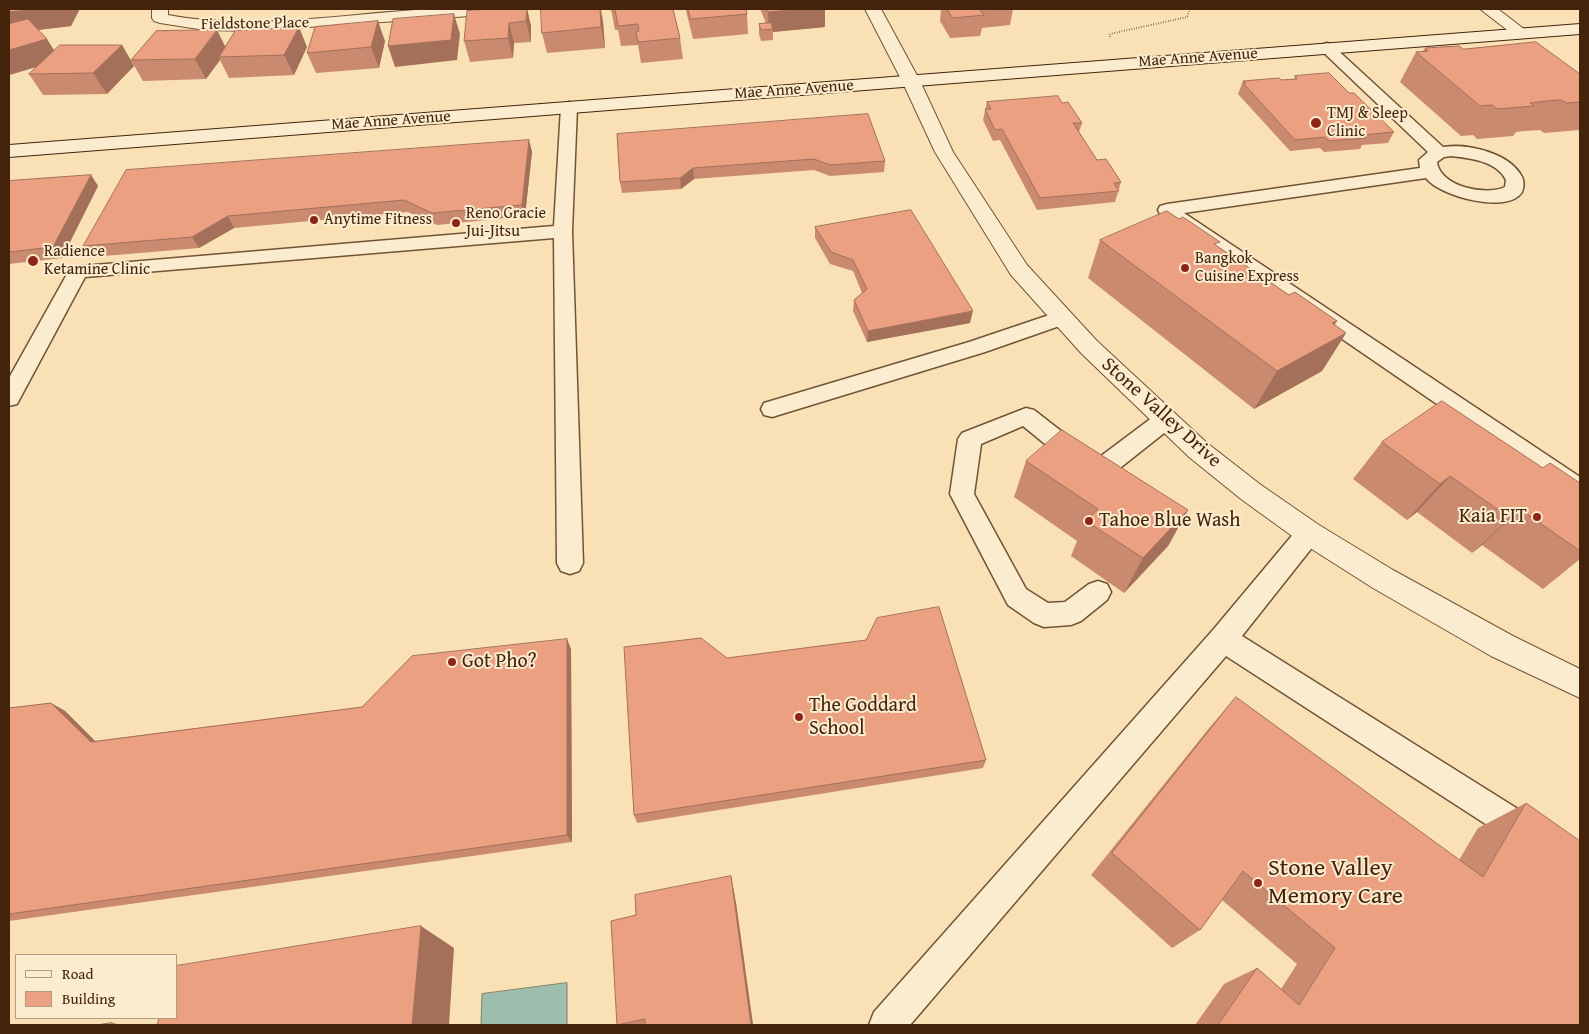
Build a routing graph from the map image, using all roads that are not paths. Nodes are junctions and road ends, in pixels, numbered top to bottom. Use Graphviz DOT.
graph roads {
  1 [pos="499,9"];
  2 [pos="873,9"];
  3 [pos="1488,9"];
  4 [pos="160,14"];
  5 [pos="1580,29"];
  6 [pos="1521,33"];
  7 [pos="1327,48"];
  8 [pos="911,81"];
  9 [pos="569,107"];
  10 [pos="9,151"];
  11 [pos="1440,152"];
  12 [pos="1430,172"];
  13 [pos="563,231"];
  14 [pos="1061,318"];
  15 [pos="9,398"];
  16 [pos="772,409"];
  17 [pos="1165,420"];
  18 [pos="1098,472"];
  19 [pos="1119,488"];
  20 [pos="1580,489"];
  21 [pos="1310,533"];
  22 [pos="570,563"];
  23 [pos="1098,592"];
  24 [pos="1223,640"];
  25 [pos="1580,684"];
  26 [pos="1580,867"];
  27 [pos="887,1025"];
  1 -- 4 [label="main road, Fieldstone Place"];
  2 -- 8 [label="main road, Stone Valley Drive"];
  3 -- 6 [label="main road"];
  5 -- 6 [label="main road, Mae Anne Avenue"];
  6 -- 7 [label="main road, Mae Anne Avenue"];
  7 -- 8 [label="main road, Mae Anne Avenue"];
  7 -- 11 [label="lane"];
  8 -- 9 [label="main road, Mae Anne Avenue"];
  8 -- 14 [label="main road, Stone Valley Drive"];
  9 -- 10 [label="main road, Mae Anne Avenue"];
  9 -- 13 [label="lane"];
  11 -- 12 [label="lane"];
  11 -- 12 [label="lane"];
  12 -- 20 [label="lane"];
  13 -- 15 [label="lane"];
  13 -- 22 [label="lane"];
  14 -- 16 [label="lane"];
  14 -- 17 [label="main road, Stone Valley Drive"];
  17 -- 18 [label="lane"];
  17 -- 21 [label="main road, Stone Valley Drive"];
  18 -- 19 [label="lane"];
  18 -- 23 [label="lane"];
  21 -- 24 [label="lane"];
  21 -- 25 [label="main road, Stone Valley Drive"];
  24 -- 26 [label="lane"];
  24 -- 27 [label="lane"];
}
